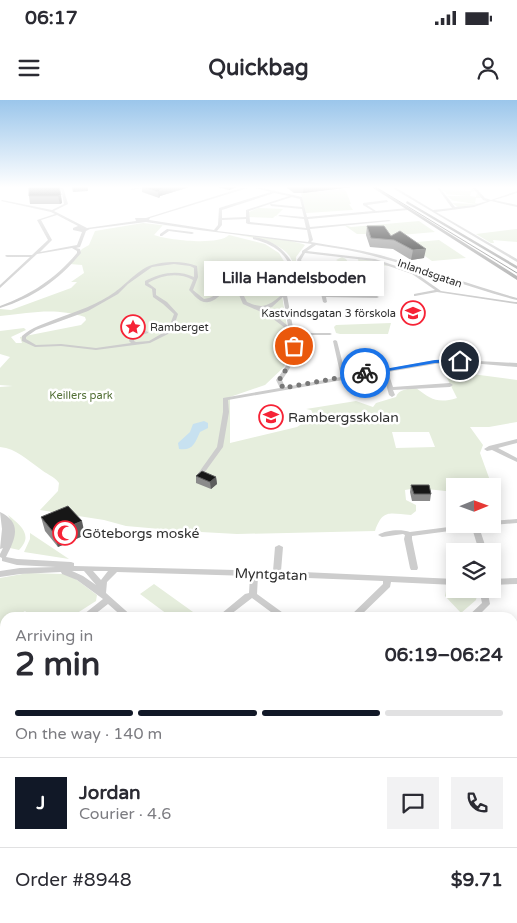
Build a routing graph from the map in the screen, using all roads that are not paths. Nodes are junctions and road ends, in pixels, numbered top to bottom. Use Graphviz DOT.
graph roads {
  1 [pos="42,224"];
  2 [pos="72,224"];
  3 [pos="116,224"];
  4 [pos="178,224"];
  5 [pos="219,224"];
  6 [pos="263,224"];
  7 [pos="307,224"];
  8 [pos="353,224"];
  9 [pos="432,224"];
  10 [pos="448,224"];
  11 [pos="452,224"];
  12 [pos="347,225"];
  13 [pos="77,228"];
  14 [pos="199,228"];
  15 [pos="308,228"];
  16 [pos="84,230"];
  17 [pos="216,230"];
  18 [pos="232,232"];
  19 [pos="161,235"];
  20 [pos="309,243"];
  21 [pos="316,244"];
  22 [pos="74,248"];
  23 [pos="303,252"];
  24 [pos="36,254"];
  25 [pos="7,256"];
  26 [pos="517,260"];
  27 [pos="517,268"];
  28 [pos="291,275"];
  29 [pos="319,276"];
  30 [pos="517,278"];
  31 [pos="196,279"];
  32 [pos="0,287"];
  33 [pos="478,288"];
  34 [pos="437,291"];
  35 [pos="285,294"];
  36 [pos="416,295"];
  37 [pos="323,296"];
  38 [pos="469,296"];
  39 [pos="377,297"];
  40 [pos="517,297"];
  41 [pos="325,302"];
  42 [pos="517,304"];
  43 [pos="0,307"];
  44 [pos="257,309"];
  45 [pos="146,332"];
  46 [pos="292,332"];
  47 [pos="330,334"];
  48 [pos="335,341"];
  49 [pos="134,343"];
  50 [pos="517,365"];
  51 [pos="385,369"];
  52 [pos="344,377"];
  53 [pos="450,385"];
  54 [pos="283,388"];
  55 [pos="517,442"];
  56 [pos="517,460"];
  57 [pos="200,476"];
  58 [pos="2,515"];
  59 [pos="517,521"];
  60 [pos="501,522"];
  61 [pos="446,529"];
  62 [pos="409,534"];
  63 [pos="382,535"];
  64 [pos="0,547"];
  65 [pos="279,547"];
  66 [pos="3,557"];
  67 [pos="86,568"];
  68 [pos="414,568"];
  69 [pos="115,569"];
  70 [pos="52,570"];
  71 [pos="0,573"];
  72 [pos="254,573"];
  73 [pos="277,574"];
  74 [pos="387,579"];
  75 [pos="501,581"];
  76 [pos="517,581"];
  77 [pos="446,582"];
  78 [pos="104,593"];
  79 [pos="253,596"];
  80 [pos="485,598"];
  81 [pos="88,612"];
  82 [pos="124,612"];
  83 [pos="228,612"];
  84 [pos="277,612"];
  85 [pos="358,612"];
  86 [pos="477,612"];
  1 -- 24 [label="street"];
  2 -- 13 [label="street"];
  3 -- 16 [label="street"];
  4 -- 14 [label="street, Inlandsgatan"];
  5 -- 17 [label="street"];
  6 -- 15 [label="street"];
  7 -- 15 [label="street"];
  8 -- 12 [label="street"];
  9 -- 30 [label="main road"];
  10 -- 27 [label="main road"];
  11 -- 26 [label="street"];
  12 -- 15 [label="street"];
  13 -- 16 [label="street"];
  13 -- 16 [label="street"];
  14 -- 17 [label="street, Inlandsgatan"];
  14 -- 19 [label="street"];
  15 -- 20 [label="street"];
  16 -- 22 [label="street"];
  17 -- 18 [label="street, Inlandsgatan"];
  18 -- 20 [label="street, Inlandsgatan"];
  18 -- 28 [label="street"];
  20 -- 21 [label="street, Inlandsgatan"];
  21 -- 23 [label="street"];
  21 -- 33 [label="street, Inlandsgatan"];
  22 -- 24 [label="street"];
  22 -- 43 [label="street"];
  23 -- 29 [label="street"];
  23 -- 34 [label="street"];
  24 -- 25 [label="street"];
  24 -- 32 [label="street"];
  28 -- 29 [label="street"];
  28 -- 35 [label="street"];
  29 -- 37 [label="street"];
  31 -- 44 [label="street"];
  31 -- 49 [label="street"];
  31 -- 49 [label="street"];
  33 -- 38 [label="street"];
  33 -- 40 [label="street, Inlandsgatan"];
  33 -- 40 [label="street, Inlandsgatan"];
  34 -- 36 [label="street"];
  34 -- 38 [label="street"];
  35 -- 44 [label="street"];
  35 -- 46 [label="street"];
  37 -- 39 [label="street"];
  37 -- 41 [label="street"];
  38 -- 42 [label="street"];
  44 -- 46 [label="street"];
  45 -- 49 [label="street"];
  46 -- 47 [label="street"];
  46 -- 54 [label="street"];
  48 -- 52 [label="street"];
  50 -- 51 [label="street"];
  51 -- 52 [label="street"];
  51 -- 53 [label="street"];
  52 -- 54 [label="street"];
  54 -- 57 [label="street"];
  55 -- 56 [label="street"];
  58 -- 64 [label="street"];
  58 -- 66 [label="street"];
  59 -- 60 [label="street"];
  61 -- 62 [label="street"];
  62 -- 63 [label="street"];
  62 -- 68 [label="street"];
  65 -- 73 [label="street"];
  66 -- 67 [label="street, Myntgatan"];
  66 -- 71 [label="street"];
  67 -- 69 [label="street, Myntgatan"];
  67 -- 70 [label="street, Myntgatan"];
  67 -- 78 [label="street"];
  69 -- 72 [label="street, Myntgatan"];
  69 -- 78 [label="street"];
  70 -- 71 [label="street, Myntgatan"];
  70 -- 78 [label="street"];
  72 -- 73 [label="street, Myntgatan"];
  72 -- 79 [label="street"];
  73 -- 74 [label="street, Myntgatan"];
  74 -- 77 [label="street, Myntgatan"];
  74 -- 85 [label="street"];
  75 -- 76 [label="street"];
  78 -- 81 [label="street"];
  78 -- 82 [label="street"];
  79 -- 83 [label="street"];
  79 -- 84 [label="street"];
  80 -- 86 [label="street"];
}
